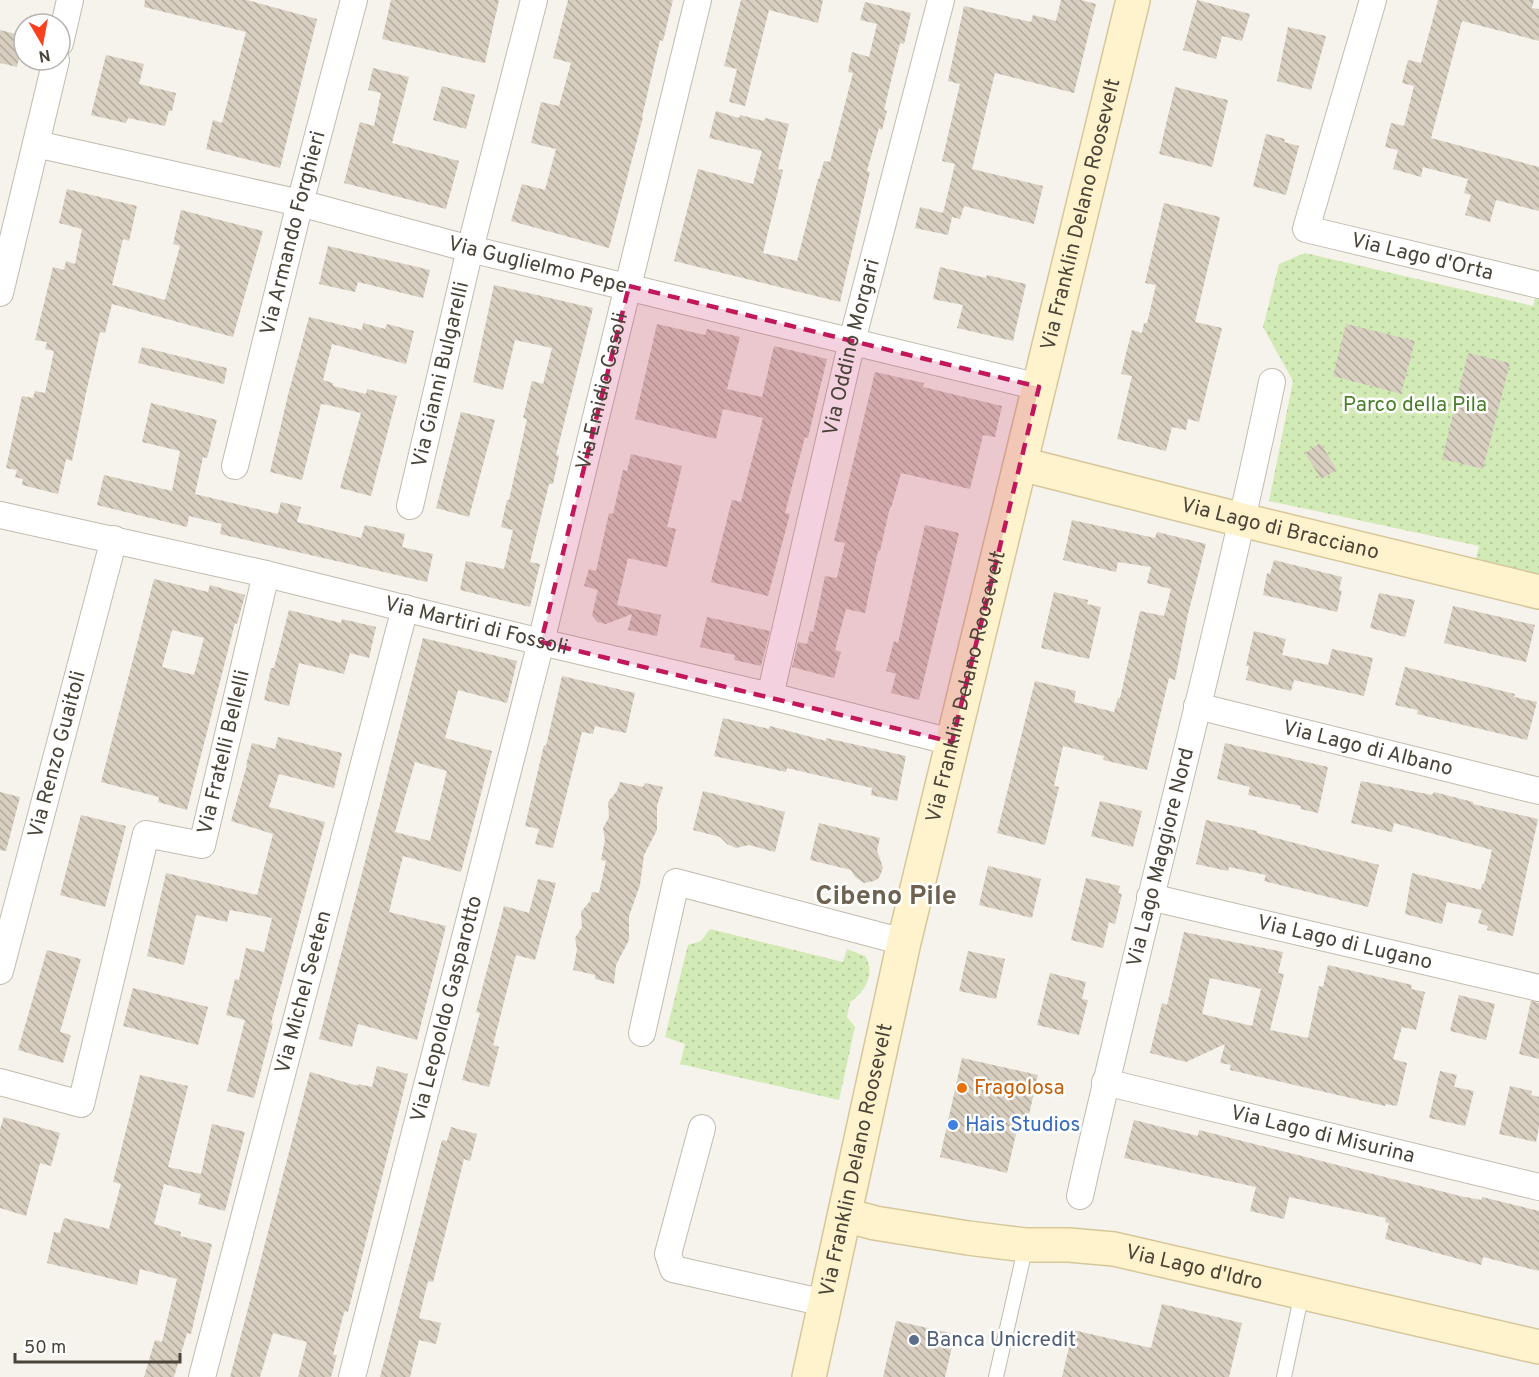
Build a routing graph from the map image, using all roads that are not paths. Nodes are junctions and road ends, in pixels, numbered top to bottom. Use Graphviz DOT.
graph roads {
  1 [pos="354,0"];
  2 [pos="534,0"];
  3 [pos="698,0"];
  4 [pos="940,0"];
  5 [pos="1133,0"];
  6 [pos="1373,0"];
  7 [pos="53,72"];
  8 [pos="36,144"];
  9 [pos="300,203"];
  10 [pos="470,249"];
  11 [pos="1539,285"];
  12 [pos="629,286"];
  13 [pos="0,293"];
  14 [pos="852,341"];
  15 [pos="1272,382"];
  16 [pos="1039,387"];
  17 [pos="1021,464"];
  18 [pos="235,466"];
  19 [pos="410,506"];
  20 [pos="0,514"];
  21 [pos="1242,520"];
  22 [pos="114,539"];
  23 [pos="266,574"];
  24 [pos="1539,592"];
  25 [pos="405,608"];
  26 [pos="541,642"];
  27 [pos="770,696"];
  28 [pos="1197,706"];
  29 [pos="952,742"];
  30 [pos="1539,791"];
  31 [pos="1150,897"];
  32 [pos="904,942"];
  33 [pos="0,971"];
  34 [pos="1539,988"];
  35 [pos="642,1033"];
  36 [pos="0,1082"];
  37 [pos="1105,1082"];
  38 [pos="702,1128"];
  39 [pos="1539,1187"];
  40 [pos="1080,1196"];
  41 [pos="845,1215"];
  42 [pos="1026,1245"];
  43 [pos="1302,1293"];
  44 [pos="825,1303"];
  45 [pos="1539,1347"];
  46 [pos="202,1377"];
  47 [pos="352,1377"];
  48 [pos="809,1377"];
  49 [pos="996,1377"];
  50 [pos="1284,1377"];
  1 -- 9 [label="street, Via Armando Forghieri"];
  2 -- 10 [label="street, Via Gianni Bulgarelli"];
  3 -- 12 [label="street, Via Emidio Casoli"];
  4 -- 14 [label="street, Via Oddino Morgari"];
  5 -- 16 [label="main road, Via Franklin Delano Roosevelt"];
  6 -- 11 [label="street, Via Lago d'Orta"];
  7 -- 8 [label="street"];
  8 -- 9 [label="street, Via Guglielmo Pepe"];
  8 -- 13 [label="street"];
  9 -- 10 [label="street, Via Guglielmo Pepe"];
  9 -- 18 [label="street, Via Armando Forghieri"];
  10 -- 12 [label="street, Via Guglielmo Pepe"];
  10 -- 19 [label="street, Via Gianni Bulgarelli"];
  12 -- 14 [label="street, Via Guglielmo Pepe"];
  12 -- 26 [label="street, Via Emidio Casoli"];
  14 -- 16 [label="street, Via Guglielmo Pepe"];
  14 -- 27 [label="street, Via Oddino Morgari"];
  15 -- 21 [label="street, Via Lago Maggiore Nord"];
  16 -- 17 [label="main road, Via Franklin Delano Roosevelt"];
  17 -- 21 [label="main road, Via Lago di Bracciano"];
  17 -- 29 [label="main road, Via Franklin Delano Roosevelt"];
  20 -- 22 [label="street, Via Martiri di Fossoli"];
  21 -- 24 [label="main road, Via Lago di Bracciano"];
  21 -- 28 [label="street, Via Lago Maggiore Nord"];
  22 -- 23 [label="street, Via Martiri di Fossoli"];
  22 -- 33 [label="street, Via Renzo Guaitoli"];
  23 -- 25 [label="street, Via Martiri di Fossoli"];
  23 -- 36 [label="street, Via Fratelli Bellelli"];
  25 -- 26 [label="street, Via Martiri di Fossoli"];
  25 -- 46 [label="street, Via Michel Seeten"];
  26 -- 27 [label="street, Via Martiri di Fossoli"];
  26 -- 47 [label="street, Via Leopoldo Gasparotto"];
  27 -- 29 [label="street, Via Martiri di Fossoli"];
  28 -- 30 [label="street, Via Lago di Albano"];
  28 -- 31 [label="street, Via Lago Maggiore Nord"];
  29 -- 32 [label="main road, Via Franklin Delano Roosevelt"];
  31 -- 34 [label="street, Via Lago di Lugano"];
  31 -- 37 [label="street, Via Lago Maggiore Nord"];
  32 -- 35 [label="street"];
  32 -- 41 [label="main road, Via Franklin Delano Roosevelt"];
  37 -- 39 [label="street, Via Lago di Misurina"];
  37 -- 40 [label="street, Via Lago Maggiore Nord"];
  38 -- 44 [label="street"];
  41 -- 42 [label="main road, Via Lago d'Idro"];
  41 -- 44 [label="main road, Via Franklin Delano Roosevelt"];
  42 -- 43 [label="main road, Via Lago d'Idro"];
  42 -- 49 [label="lane"];
  43 -- 45 [label="main road, Via Lago d'Idro"];
  43 -- 50 [label="lane"];
  44 -- 48 [label="main road, Via Franklin Delano Roosevelt"];
}
